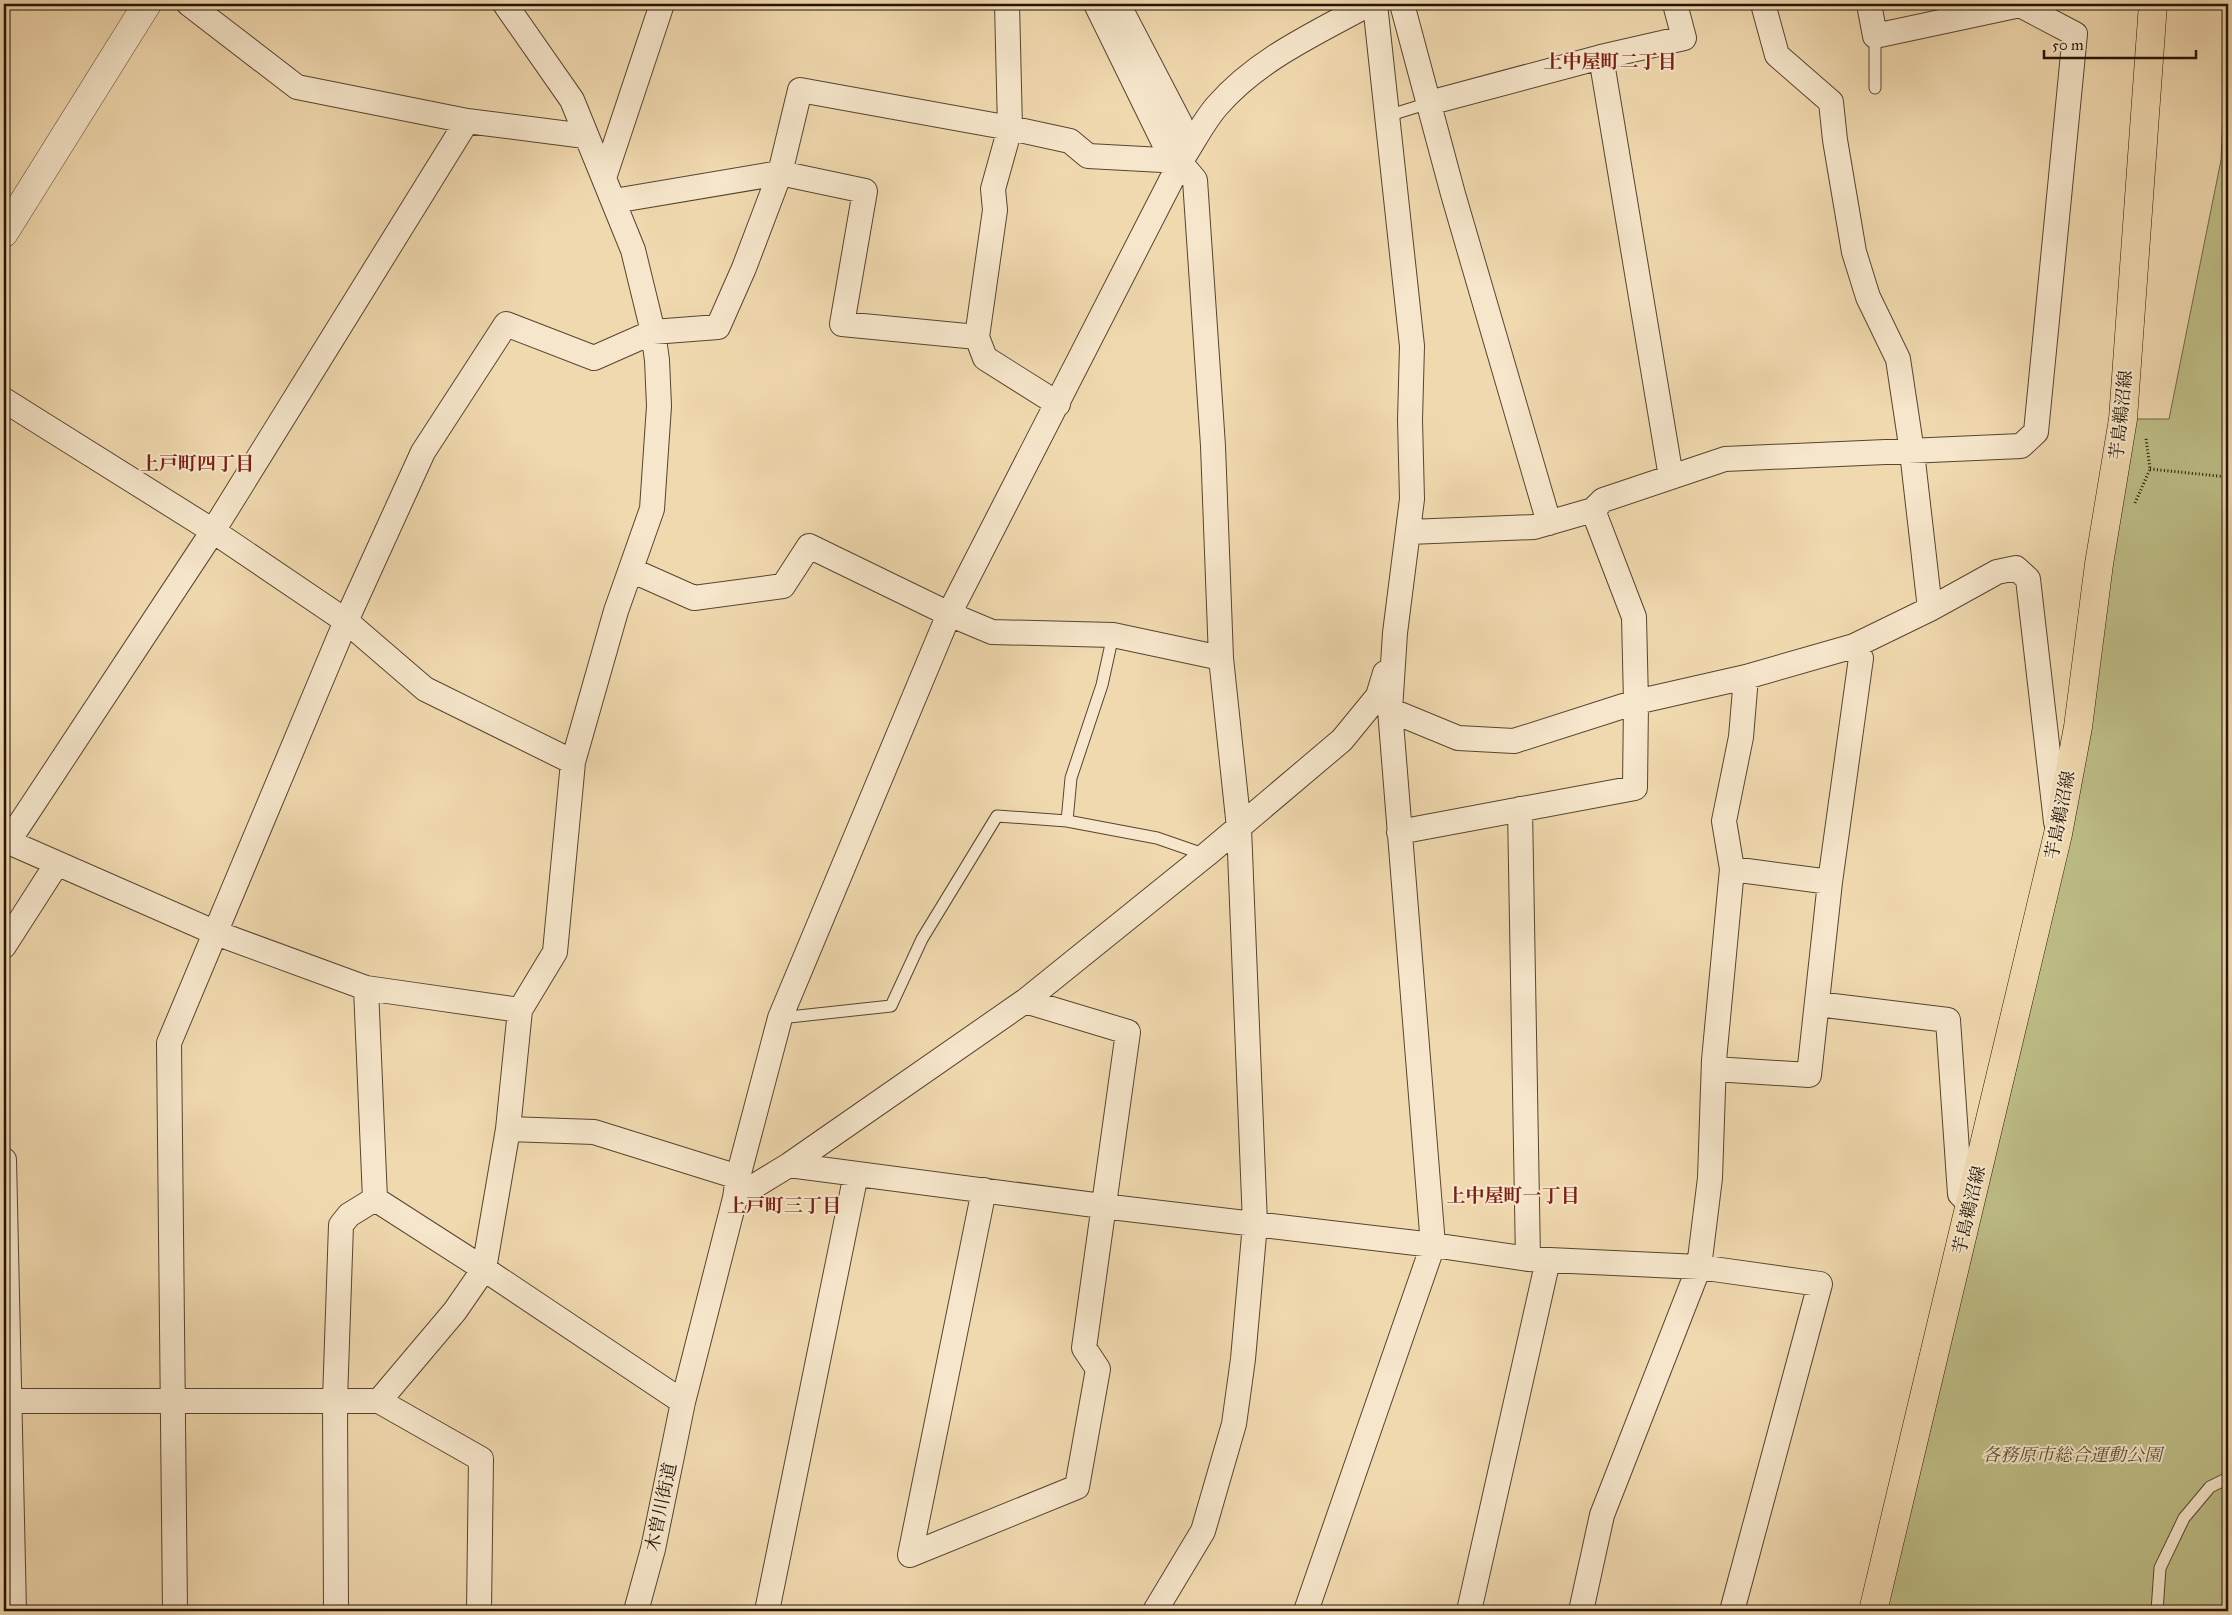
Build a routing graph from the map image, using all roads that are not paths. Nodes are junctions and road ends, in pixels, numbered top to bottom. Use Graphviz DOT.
graph roads {
  1 [pos="147,4"];
  2 [pos="189,4"];
  3 [pos="505,4"];
  4 [pos="662,4"];
  5 [pos="1007,4"];
  6 [pos="1096,4"];
  7 [pos="1118,4"];
  8 [pos="1366,4"];
  9 [pos="1375,4"];
  10 [pos="1402,4"];
  11 [pos="1675,4"];
  12 [pos="1763,4"];
  13 [pos="1869,4"];
  14 [pos="2154,4"];
  15 [pos="1965,10"];
  16 [pos="2057,15"];
  17 [pos="1875,36"];
  18 [pos="1601,57"];
  19 [pos="1875,88"];
  20 [pos="1429,103"];
  21 [pos="1387,116"];
  22 [pos="468,121"];
  23 [pos="1010,128"];
  24 [pos="585,136"];
  25 [pos="1181,161"];
  26 [pos="780,173"];
  27 [pos="604,178"];
  28 [pos="614,201"];
  29 [pos="4,233"];
  30 [pos="653,332"];
  31 [pos="977,337"];
  32 [pos="4,400"];
  33 [pos="1058,404"];
  34 [pos="1912,452"];
  35 [pos="1671,477"];
  36 [pos="1592,510"];
  37 [pos="1549,523"];
  38 [pos="213,531"];
  39 [pos="1409,532"];
  40 [pos="631,570"];
  41 [pos="1930,609"];
  42 [pos="949,614"];
  43 [pos="346,621"];
  44 [pos="1395,633"];
  45 [pos="1113,635"];
  46 [pos="1854,646"];
  47 [pos="1221,658"];
  48 [pos="1746,677"];
  49 [pos="1636,702"];
  50 [pos="1390,710"];
  51 [pos="573,762"];
  52 [pos="1520,809"];
  53 [pos="1067,821"];
  54 [pos="1239,828"];
  55 [pos="1400,832"];
  56 [pos="2058,834"];
  57 [pos="6,841"];
  58 [pos="1206,855"];
  59 [pos="56,865"];
  60 [pos="1732,869"];
  61 [pos="1830,882"];
  62 [pos="216,933"];
  63 [pos="4,946"];
  64 [pos="366,988"];
  65 [pos="1025,1001"];
  66 [pos="1817,1004"];
  67 [pos="520,1010"];
  68 [pos="780,1018"];
  69 [pos="1714,1069"];
  70 [pos="508,1129"];
  71 [pos="4,1160"];
  72 [pos="789,1165"];
  73 [pos="856,1174"];
  74 [pos="736,1188"];
  75 [pos="984,1190"];
  76 [pos="376,1199"];
  77 [pos="1970,1204"];
  78 [pos="1102,1206"];
  79 [pos="1255,1224"];
  80 [pos="1433,1245"];
  81 [pos="1538,1259"];
  82 [pos="1699,1267"];
  83 [pos="484,1269"];
  84 [pos="335,1400"];
  85 [pos="379,1400"];
  86 [pos="6,1401"];
  87 [pos="171,1401"];
  88 [pos="682,1402"];
  89 [pos="2228,1478"];
  90 [pos="14,1611"];
  91 [pos="174,1611"];
  92 [pos="336,1611"];
  93 [pos="479,1611"];
  94 [pos="636,1611"];
  95 [pos="767,1611"];
  96 [pos="1155,1611"];
  97 [pos="1306,1611"];
  98 [pos="1469,1611"];
  99 [pos="1581,1611"];
  100 [pos="1732,1611"];
  101 [pos="1873,1611"];
  102 [pos="2157,1611"];
  1 -- 29 [label="street"];
  2 -- 22 [label="street"];
  3 -- 24 [label="street"];
  4 -- 27 [label="street"];
  5 -- 23 [label="street"];
  6 -- 25 [label="street"];
  7 -- 25 [label="street"];
  8 -- 25 [label="street, 木曽川街道"];
  9 -- 21 [label="street"];
  10 -- 20 [label="street"];
  11 -- 18 [label="street"];
  12 -- 34 [label="street"];
  13 -- 17 [label="street"];
  14 -- 56 [label="main road, 芋島鵜沼線"];
  15 -- 16 [label="street"];
  15 -- 17 [label="street"];
  16 -- 34 [label="street"];
  17 -- 19 [label="lane"];
  18 -- 20 [label="street"];
  18 -- 35 [label="street"];
  20 -- 21 [label="lane"];
  20 -- 37 [label="street"];
  21 -- 39 [label="street"];
  22 -- 24 [label="street"];
  22 -- 38 [label="street"];
  23 -- 25 [label="street"];
  23 -- 26 [label="street"];
  23 -- 31 [label="street"];
  24 -- 27 [label="street"];
  25 -- 33 [label="street, 木曽川街道"];
  25 -- 47 [label="street"];
  26 -- 28 [label="street"];
  26 -- 30 [label="street"];
  26 -- 31 [label="street"];
  27 -- 28 [label="street"];
  28 -- 30 [label="street"];
  30 -- 40 [label="street"];
  30 -- 43 [label="street"];
  31 -- 33 [label="street"];
  32 -- 38 [label="street"];
  33 -- 42 [label="street, 木曽川街道"];
  34 -- 35 [label="street"];
  34 -- 41 [label="street"];
  35 -- 36 [label="street"];
  36 -- 37 [label="street"];
  36 -- 49 [label="street"];
  37 -- 39 [label="street"];
  38 -- 43 [label="street"];
  38 -- 57 [label="street"];
  39 -- 44 [label="street"];
  40 -- 42 [label="street"];
  40 -- 51 [label="street"];
  41 -- 46 [label="street"];
  41 -- 56 [label="street"];
  42 -- 45 [label="street"];
  42 -- 68 [label="street, 木曽川街道"];
  43 -- 51 [label="street"];
  43 -- 62 [label="street"];
  44 -- 50 [label="street"];
  44 -- 54 [label="street"];
  45 -- 47 [label="street"];
  45 -- 53 [label="lane"];
  46 -- 48 [label="street"];
  46 -- 61 [label="street"];
  47 -- 54 [label="street"];
  48 -- 49 [label="street"];
  48 -- 60 [label="street"];
  49 -- 50 [label="street"];
  49 -- 52 [label="street"];
  50 -- 55 [label="street"];
  51 -- 67 [label="street"];
  52 -- 55 [label="street"];
  52 -- 81 [label="street"];
  53 -- 58 [label="lane"];
  53 -- 68 [label="lane"];
  54 -- 58 [label="street"];
  54 -- 79 [label="street"];
  55 -- 80 [label="street"];
  56 -- 77 [label="main road, 芋島鵜沼線"];
  57 -- 59 [label="street"];
  58 -- 65 [label="street"];
  59 -- 62 [label="street"];
  59 -- 63 [label="street"];
  60 -- 61 [label="street"];
  60 -- 69 [label="street"];
  61 -- 66 [label="street"];
  62 -- 64 [label="street"];
  62 -- 87 [label="street"];
  64 -- 67 [label="street"];
  64 -- 76 [label="street"];
  65 -- 72 [label="street"];
  65 -- 78 [label="street"];
  66 -- 69 [label="street"];
  66 -- 77 [label="street"];
  67 -- 70 [label="street"];
  68 -- 74 [label="street, 木曽川街道"];
  69 -- 82 [label="street"];
  70 -- 74 [label="street"];
  70 -- 83 [label="street"];
  71 -- 86 [label="street"];
  72 -- 73 [label="street"];
  72 -- 74 [label="street"];
  73 -- 75 [label="street"];
  73 -- 95 [label="street"];
  74 -- 88 [label="street, 木曽川街道"];
  75 -- 78 [label="street"];
  75 -- 78 [label="street"];
  76 -- 83 [label="street"];
  76 -- 84 [label="street"];
  77 -- 101 [label="main road, 芋島鵜沼線"];
  78 -- 79 [label="street"];
  79 -- 80 [label="street"];
  79 -- 96 [label="street"];
  80 -- 81 [label="street"];
  80 -- 97 [label="street"];
  81 -- 82 [label="street"];
  81 -- 98 [label="street"];
  82 -- 99 [label="street"];
  82 -- 100 [label="street"];
  83 -- 85 [label="street"];
  83 -- 88 [label="street"];
  84 -- 85 [label="street"];
  84 -- 87 [label="street"];
  84 -- 92 [label="street"];
  85 -- 93 [label="street"];
  86 -- 87 [label="street"];
  86 -- 90 [label="street"];
  87 -- 91 [label="street"];
  88 -- 94 [label="street, 木曽川街道"];
  89 -- 102 [label="lane"];
}
